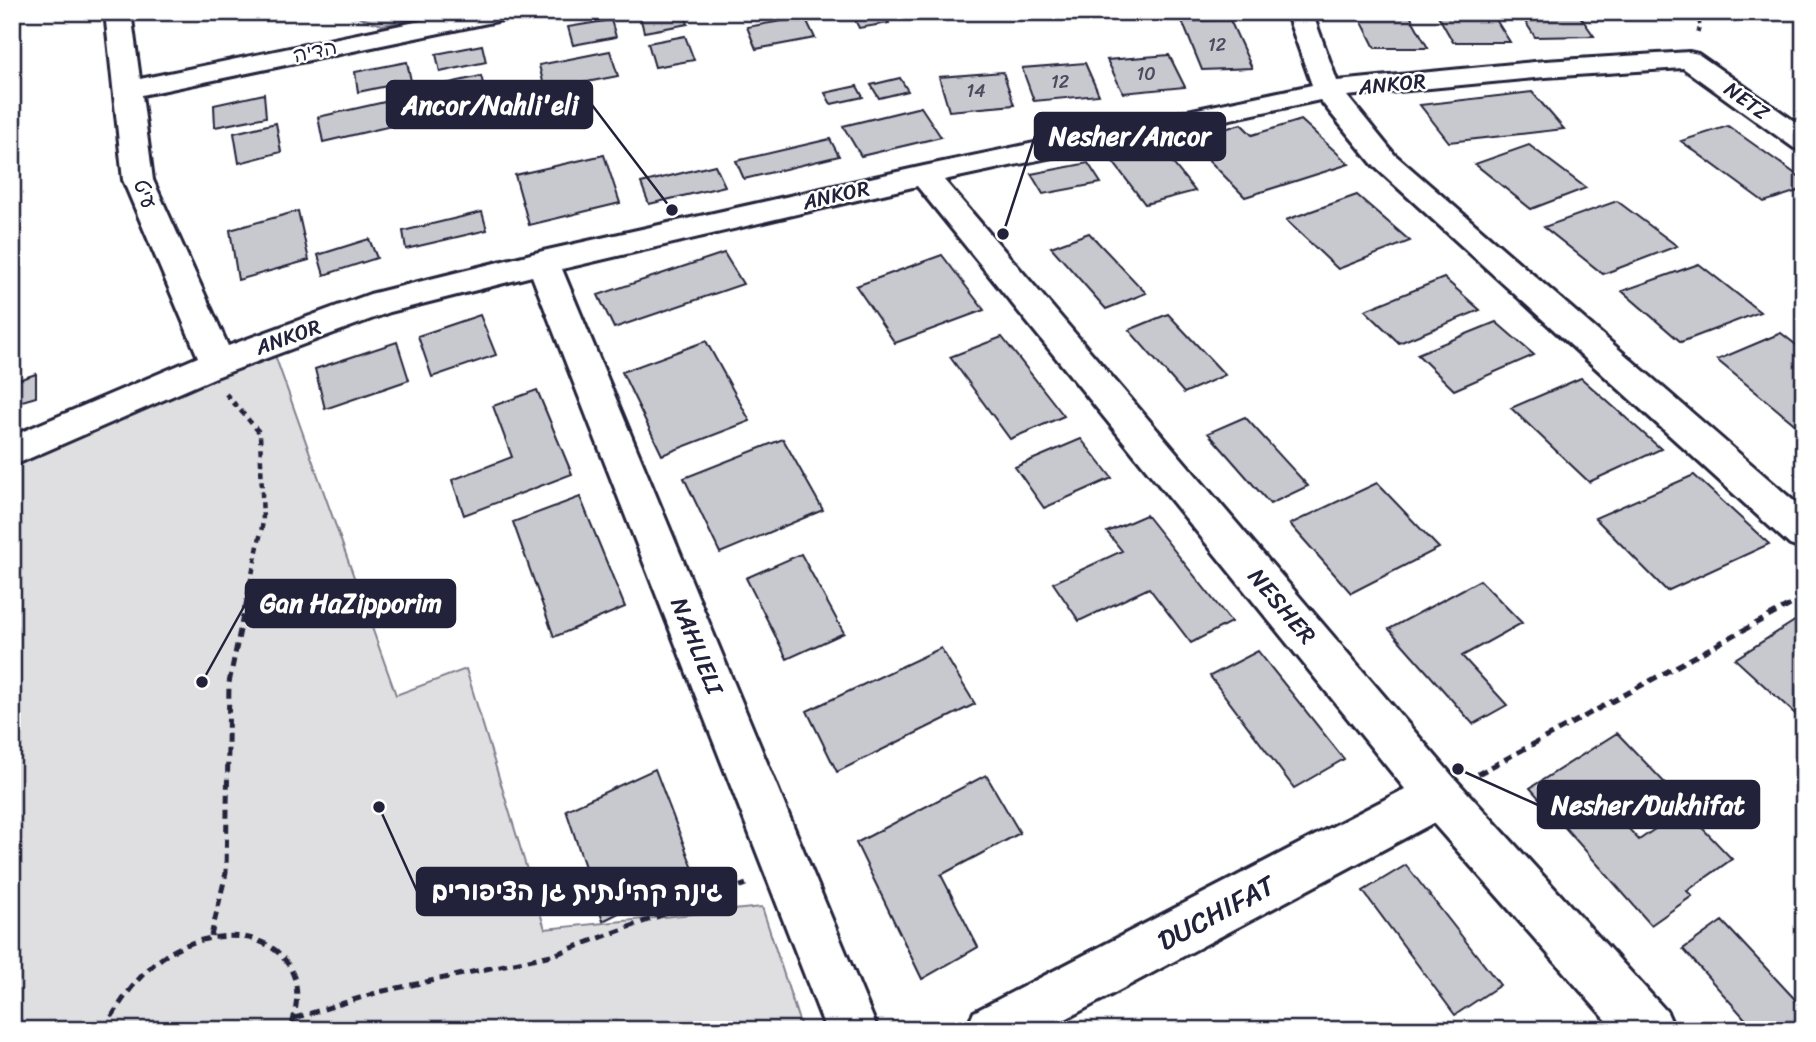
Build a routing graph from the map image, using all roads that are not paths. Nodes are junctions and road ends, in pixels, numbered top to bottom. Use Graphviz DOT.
graph roads {
  1 [pos="118,12"];
  2 [pos="502,12"];
  3 [pos="1299,12"];
  4 [pos="1689,60"];
  5 [pos="127,90"];
  6 [pos="1327,90"];
  7 [pos="1804,142"];
  8 [pos="924,175"];
  9 [pos="542,262"];
  10 [pos="211,366"];
  11 [pos="12,452"];
  12 [pos="1804,534"];
  13 [pos="1439,796"];
  14 [pos="852,1030"];
  15 [pos="992,1030"];
  16 [pos="1649,1030"];
  1 -- 5 [label="street, עיט"];
  2 -- 5 [label="street, הדיה"];
  3 -- 6 [label="street"];
  4 -- 6 [label="street, ANKOR"];
  4 -- 7 [label="street, NETZ"];
  5 -- 10 [label="street, עיט"];
  6 -- 8 [label="street, ANKOR"];
  6 -- 12 [label="street"];
  8 -- 9 [label="street, ANKOR"];
  8 -- 13 [label="street, NESHER"];
  9 -- 10 [label="street, ANKOR"];
  9 -- 14 [label="street, NAHLIELI"];
  10 -- 11 [label="street, ANKOR"];
  13 -- 15 [label="street, DUCHIFAT"];
  13 -- 16 [label="street, NESHER"];
}
